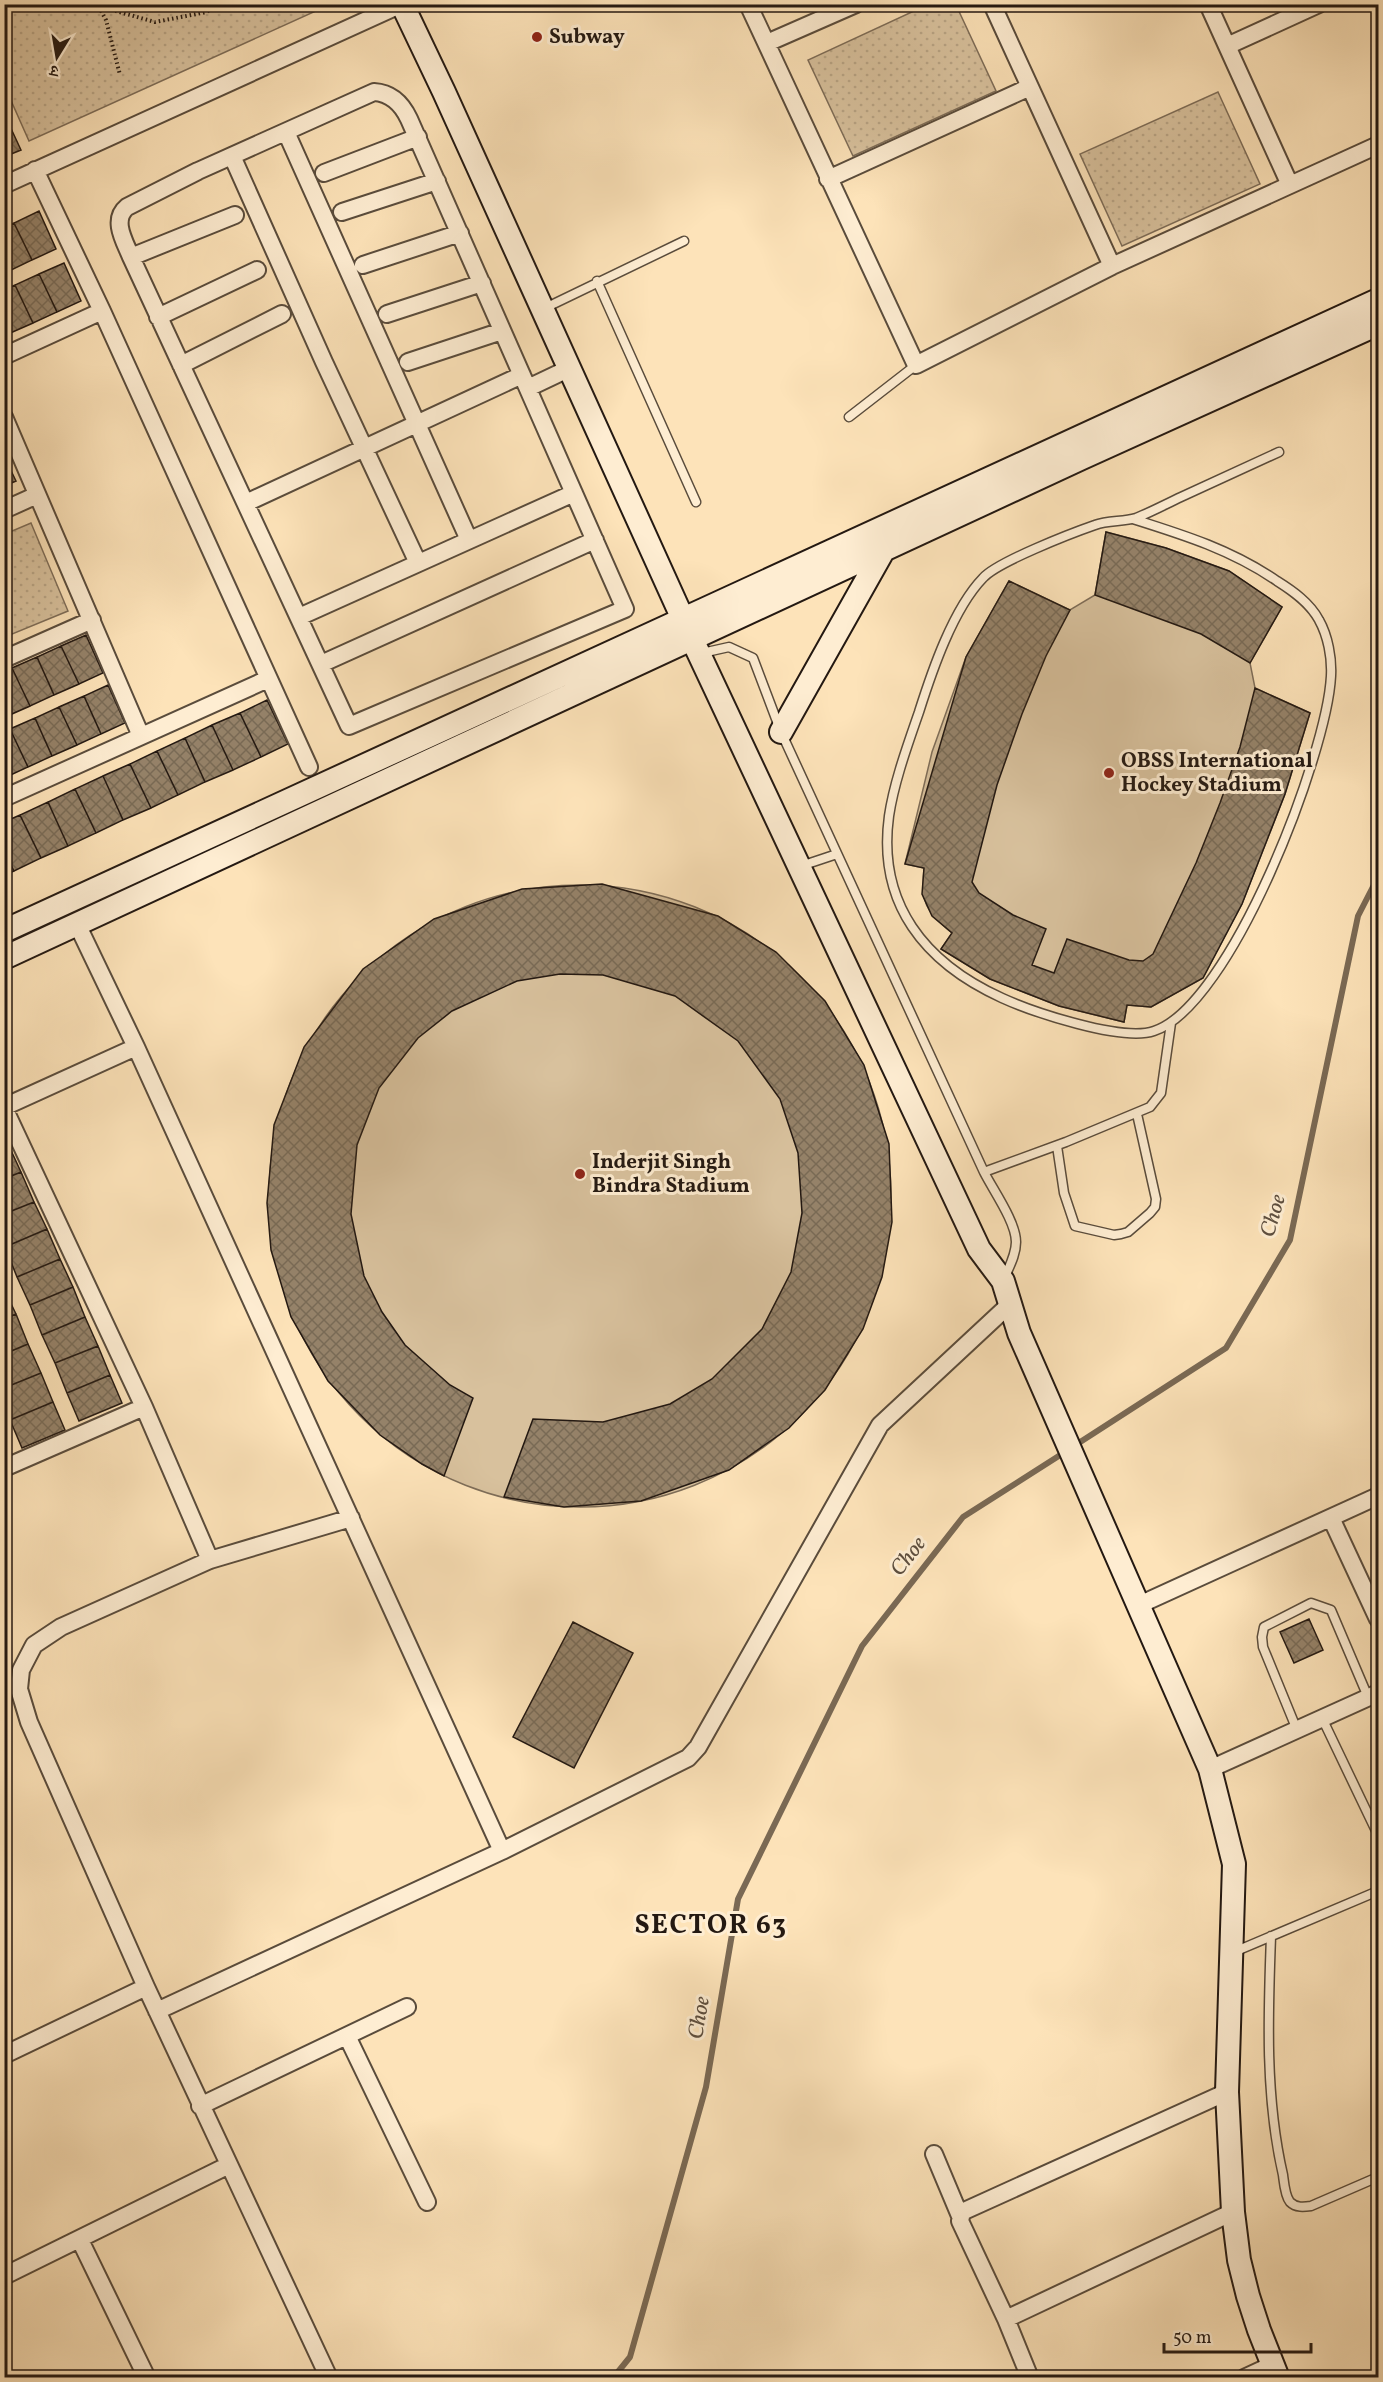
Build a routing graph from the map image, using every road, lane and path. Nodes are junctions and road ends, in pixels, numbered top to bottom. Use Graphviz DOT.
graph roads {
  1 [pos="216,4"];
  2 [pos="402,4"];
  3 [pos="748,4"];
  4 [pos="856,4"];
  5 [pos="992,4"];
  6 [pos="1208,4"];
  7 [pos="1319,4"];
  8 [pos="98,5"];
  9 [pos="767,43"];
  10 [pos="1227,46"];
  11 [pos="120,75"];
  12 [pos="1030,87"];
  13 [pos="286,132"];
  14 [pos="418,137"];
  15 [pos="1378,145"];
  16 [pos="232,156"];
  17 [pos="35,170"];
  18 [pos="324,173"];
  19 [pos="828,180"];
  20 [pos="437,181"];
  21 [pos="4,184"];
  22 [pos="1290,185"];
  23 [pos="342,212"];
  24 [pos="235,215"];
  25 [pos="460,233"];
  26 [pos="684,240"];
  27 [pos="130,257"];
  28 [pos="363,265"];
  29 [pos="1112,266"];
  30 [pos="257,270"];
  31 [pos="597,281"];
  32 [pos="482,283"];
  33 [pos="1378,300"];
  34 [pos="543,309"];
  35 [pos="102,311"];
  36 [pos="282,314"];
  37 [pos="387,314"];
  38 [pos="158,316"];
  39 [pos="1378,324"];
  40 [pos="502,331"];
  41 [pos="4,356"];
  42 [pos="408,362"];
  43 [pos="181,365"];
  44 [pos="916,365"];
  45 [pos="570,368"];
  46 [pos="525,382"];
  47 [pos="4,417"];
  48 [pos="849,417"];
  49 [pos="417,424"];
  50 [pos="364,448"];
  51 [pos="1279,452"];
  52 [pos="574,493"];
  53 [pos="37,495"];
  54 [pos="696,502"];
  55 [pos="246,503"];
  56 [pos="4,510"];
  57 [pos="1133,519"];
  58 [pos="469,540"];
  59 [pos="595,540"];
  60 [pos="883,551"];
  61 [pos="418,563"];
  62 [pos="299,617"];
  63 [pos="92,620"];
  64 [pos="691,638"];
  65 [pos="4,659"];
  66 [pos="321,664"];
  67 [pos="268,679"];
  68 [pos="781,732"];
  69 [pos="141,736"];
  70 [pos="309,767"];
  71 [pos="4,798"];
  72 [pos="837,854"];
  73 [pos="798,867"];
  74 [pos="77,924"];
  75 [pos="4,931"];
  76 [pos="4,958"];
  77 [pos="1171,1023"];
  78 [pos="136,1047"];
  79 [pos="4,1107"];
  80 [pos="1137,1114"];
  81 [pos="1057,1146"];
  82 [pos="984,1172"];
  83 [pos="1003,1281"];
  84 [pos="1010,1304"];
  85 [pos="144,1407"];
  86 [pos="4,1468"];
  87 [pos="1378,1496"];
  88 [pos="351,1518"];
  89 [pos="1331,1518"];
  90 [pos="210,1560"];
  91 [pos="1138,1605"];
  92 [pos="1378,1619"];
  93 [pos="1373,1695"];
  94 [pos="1322,1718"];
  95 [pos="1297,1730"];
  96 [pos="1210,1769"];
  97 [pos="1378,1835"];
  98 [pos="502,1851"];
  99 [pos="1378,1891"];
  100 [pos="1271,1936"];
  101 [pos="1231,1953"];
  102 [pos="146,1987"];
  103 [pos="407,2007"];
  104 [pos="157,2011"];
  105 [pos="347,2036"];
  106 [pos="4,2055"];
  107 [pos="1227,2092"];
  108 [pos="200,2106"];
  109 [pos="933,2154"];
  110 [pos="229,2165"];
  111 [pos="1378,2177"];
  112 [pos="427,2202"];
  113 [pos="1233,2212"];
  114 [pos="960,2216"];
  115 [pos="80,2240"];
  116 [pos="4,2276"];
  117 [pos="1006,2319"];
  118 [pos="1275,2371"];
  119 [pos="147,2378"];
  120 [pos="329,2378"];
  121 [pos="1030,2378"];
  122 [pos="1244,2378"];
  1 -- 8 [label="path"];
  2 -- 17 [label="street"];
  2 -- 34 [label="main road"];
  3 -- 9 [label="street"];
  4 -- 9 [label="street"];
  5 -- 12 [label="street"];
  6 -- 10 [label="street"];
  7 -- 10 [label="street"];
  8 -- 11 [label="path"];
  9 -- 19 [label="street"];
  10 -- 22 [label="street"];
  12 -- 19 [label="street"];
  12 -- 29 [label="street"];
  13 -- 14 [label="street"];
  13 -- 16 [label="street"];
  13 -- 49 [label="street"];
  14 -- 18 [label="street"];
  14 -- 20 [label="street"];
  15 -- 22 [label="street"];
  16 -- 27 [label="street"];
  16 -- 50 [label="street"];
  17 -- 21 [label="street"];
  17 -- 35 [label="street"];
  19 -- 44 [label="street"];
  20 -- 23 [label="street"];
  20 -- 25 [label="street"];
  22 -- 29 [label="street"];
  24 -- 27 [label="street"];
  25 -- 28 [label="street"];
  25 -- 32 [label="street"];
  26 -- 31 [label="lane"];
  27 -- 38 [label="street"];
  29 -- 44 [label="street"];
  30 -- 38 [label="street"];
  31 -- 34 [label="lane"];
  31 -- 54 [label="lane"];
  32 -- 37 [label="street"];
  32 -- 40 [label="street"];
  33 -- 64 [label="main road"];
  34 -- 45 [label="main road"];
  35 -- 41 [label="street"];
  35 -- 67 [label="street"];
  36 -- 43 [label="street"];
  38 -- 43 [label="street"];
  39 -- 60 [label="main road"];
  40 -- 42 [label="street"];
  40 -- 46 [label="street"];
  43 -- 55 [label="street"];
  44 -- 48 [label="lane"];
  45 -- 46 [label="street"];
  45 -- 64 [label="main road"];
  46 -- 49 [label="street"];
  46 -- 52 [label="street"];
  47 -- 53 [label="street"];
  49 -- 50 [label="street"];
  49 -- 58 [label="street"];
  50 -- 55 [label="street"];
  50 -- 61 [label="street"];
  51 -- 57 [label="lane"];
  52 -- 58 [label="street"];
  52 -- 59 [label="street"];
  53 -- 56 [label="street"];
  53 -- 63 [label="street"];
  55 -- 62 [label="street"];
  57 -- 77 [label="lane"];
  57 -- 77 [label="lane"];
  58 -- 61 [label="street"];
  59 -- 66 [label="street"];
  59 -- 66 [label="street"];
  60 -- 64 [label="main road"];
  60 -- 68 [label="main road"];
  61 -- 62 [label="street"];
  62 -- 66 [label="street"];
  63 -- 65 [label="street"];
  63 -- 69 [label="street"];
  64 -- 68 [label="lane"];
  64 -- 73 [label="main road"];
  64 -- 74 [label="main road"];
  64 -- 75 [label="main road"];
  67 -- 69 [label="street"];
  67 -- 70 [label="street"];
  68 -- 72 [label="lane"];
  69 -- 71 [label="street"];
  72 -- 73 [label="lane"];
  72 -- 82 [label="lane"];
  73 -- 83 [label="main road"];
  74 -- 76 [label="main road"];
  74 -- 78 [label="street"];
  77 -- 80 [label="lane"];
  78 -- 79 [label="street"];
  78 -- 88 [label="street"];
  79 -- 85 [label="street"];
  80 -- 81 [label="lane"];
  80 -- 81 [label="lane"];
  81 -- 82 [label="lane"];
  82 -- 83 [label="lane"];
  83 -- 84 [label="main road"];
  84 -- 91 [label="main road"];
  84 -- 98 [label="street"];
  85 -- 86 [label="street"];
  85 -- 90 [label="street"];
  87 -- 89 [label="street"];
  88 -- 90 [label="street"];
  88 -- 98 [label="street"];
  89 -- 91 [label="street"];
  89 -- 92 [label="street"];
  90 -- 102 [label="street"];
  91 -- 96 [label="main road"];
  93 -- 94 [label="street"];
  93 -- 95 [label="lane"];
  94 -- 95 [label="street"];
  94 -- 97 [label="lane"];
  95 -- 96 [label="street"];
  96 -- 101 [label="main road"];
  98 -- 104 [label="street"];
  99 -- 100 [label="lane"];
  100 -- 101 [label="lane"];
  100 -- 111 [label="lane"];
  101 -- 107 [label="main road"];
  102 -- 104 [label="street"];
  102 -- 106 [label="street"];
  103 -- 105 [label="street"];
  104 -- 108 [label="street"];
  105 -- 108 [label="street"];
  105 -- 112 [label="street"];
  107 -- 113 [label="main road"];
  107 -- 114 [label="street"];
  108 -- 110 [label="street"];
  109 -- 114 [label="street"];
  110 -- 115 [label="street"];
  110 -- 120 [label="street"];
  113 -- 117 [label="street"];
  113 -- 118 [label="main road"];
  114 -- 117 [label="street"];
  115 -- 116 [label="street"];
  115 -- 119 [label="street"];
  117 -- 121 [label="street"];
  118 -- 122 [label="street"];
}
